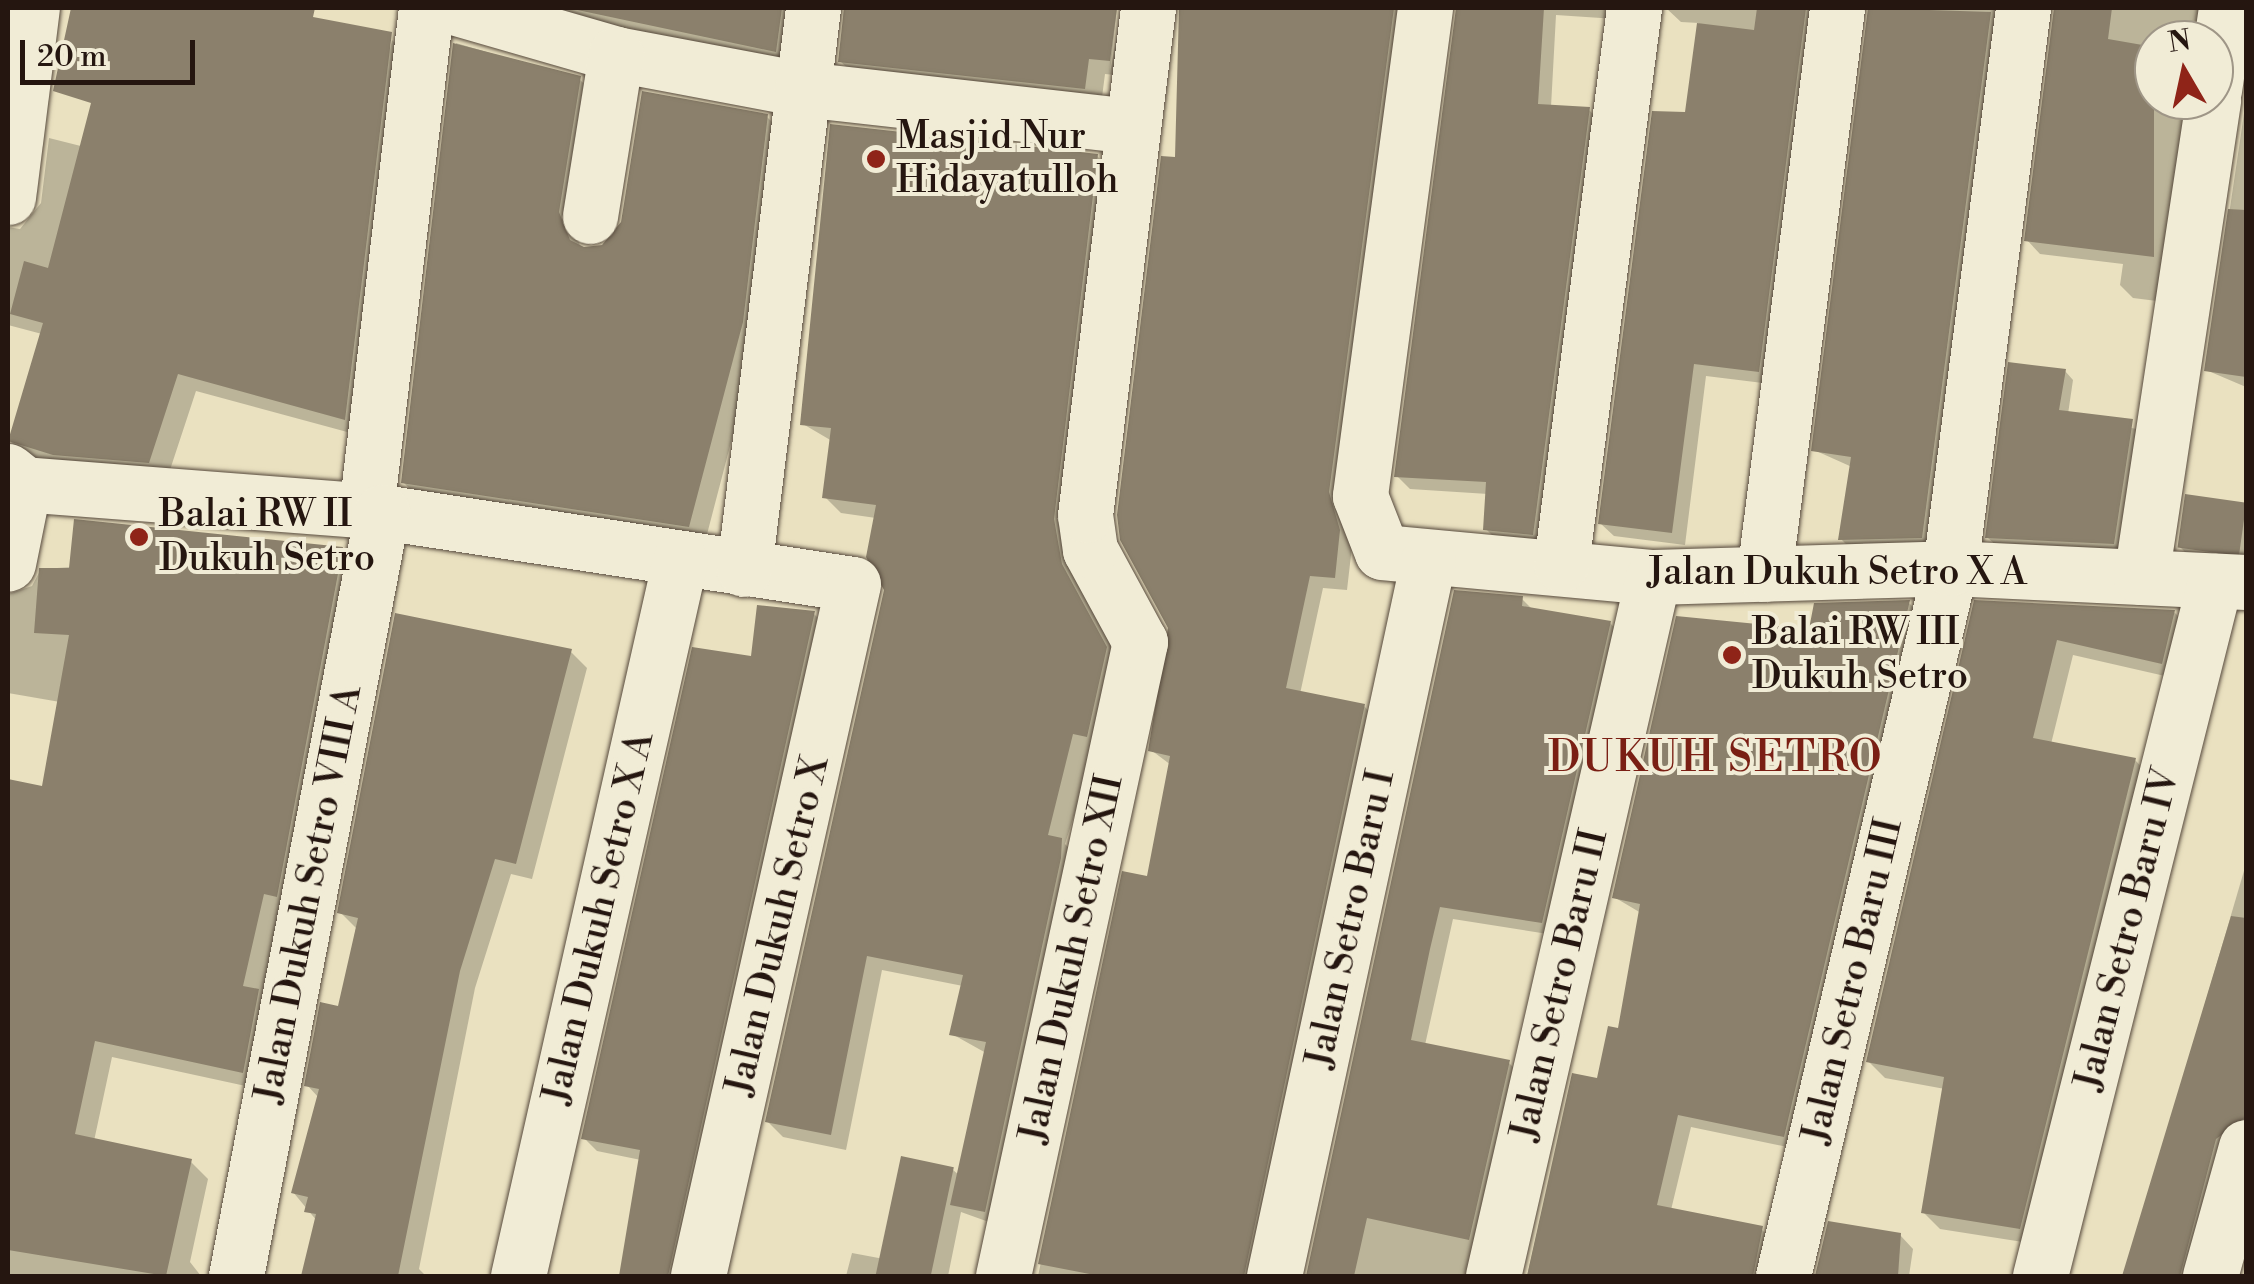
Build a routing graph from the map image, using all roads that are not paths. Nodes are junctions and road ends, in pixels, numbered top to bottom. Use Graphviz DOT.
graph roads {
  1 [pos="32,8"];
  2 [pos="426,8"];
  3 [pos="457,8"];
  4 [pos="813,8"];
  5 [pos="1148,8"];
  6 [pos="1425,8"];
  7 [pos="1634,8"];
  8 [pos="1837,8"];
  9 [pos="2023,8"];
  10 [pos="616,54"];
  11 [pos="802,89"];
  12 [pos="2209,120"];
  13 [pos="1130,126"];
  14 [pos="8,197"];
  15 [pos="590,216"];
  16 [pos="13,479"];
  17 [pos="374,511"];
  18 [pos="748,542"];
  19 [pos="680,560"];
  20 [pos="1428,561"];
  21 [pos="8,563"];
  22 [pos="1561,564"];
  23 [pos="1950,568"];
  24 [pos="1764,574"];
  25 [pos="1653,577"];
  26 [pos="2141,577"];
  27 [pos="2231,582"];
  28 [pos="2246,1148"];
  29 [pos="236,1276"];
  30 [pos="518,1276"];
  31 [pos="698,1276"];
  32 [pos="1004,1276"];
  33 [pos="1274,1276"];
  34 [pos="1494,1276"];
  35 [pos="1783,1276"];
  36 [pos="2040,1276"];
  37 [pos="2210,1276"];
  1 -- 14 [label="street"];
  2 -- 17 [label="street, Jalan Dukuh Setro VIII A"];
  3 -- 10 [label="street"];
  4 -- 11 [label="street"];
  5 -- 13 [label="street"];
  6 -- 20 [label="street, Jalan Dukuh Setro X A"];
  7 -- 22 [label="street"];
  8 -- 24 [label="street"];
  9 -- 23 [label="street, Jalan Setro Baru III"];
  10 -- 11 [label="street"];
  10 -- 15 [label="street"];
  11 -- 13 [label="street"];
  11 -- 18 [label="street"];
  12 -- 26 [label="street"];
  13 -- 32 [label="street, Jalan Dukuh Setro XII"];
  16 -- 17 [label="street"];
  16 -- 21 [label="street"];
  17 -- 19 [label="street"];
  17 -- 29 [label="street, Jalan Dukuh Setro VIII A"];
  18 -- 19 [label="street"];
  18 -- 31 [label="street, Jalan Dukuh Setro X"];
  19 -- 30 [label="street, Jalan Dukuh Setro X A"];
  20 -- 22 [label="street, Jalan Dukuh Setro X A"];
  20 -- 33 [label="street, Jalan Setro Baru I"];
  22 -- 25 [label="street, Jalan Dukuh Setro X A"];
  23 -- 24 [label="street, Jalan Dukuh Setro X A"];
  23 -- 26 [label="street, Jalan Dukuh Setro X A"];
  23 -- 35 [label="street, Jalan Setro Baru III"];
  24 -- 25 [label="street, Jalan Dukuh Setro X A"];
  25 -- 34 [label="street, Jalan Setro Baru II"];
  26 -- 27 [label="street, Jalan Dukuh Setro X A"];
  27 -- 36 [label="street, Jalan Setro Baru IV"];
  28 -- 37 [label="street"];
}
